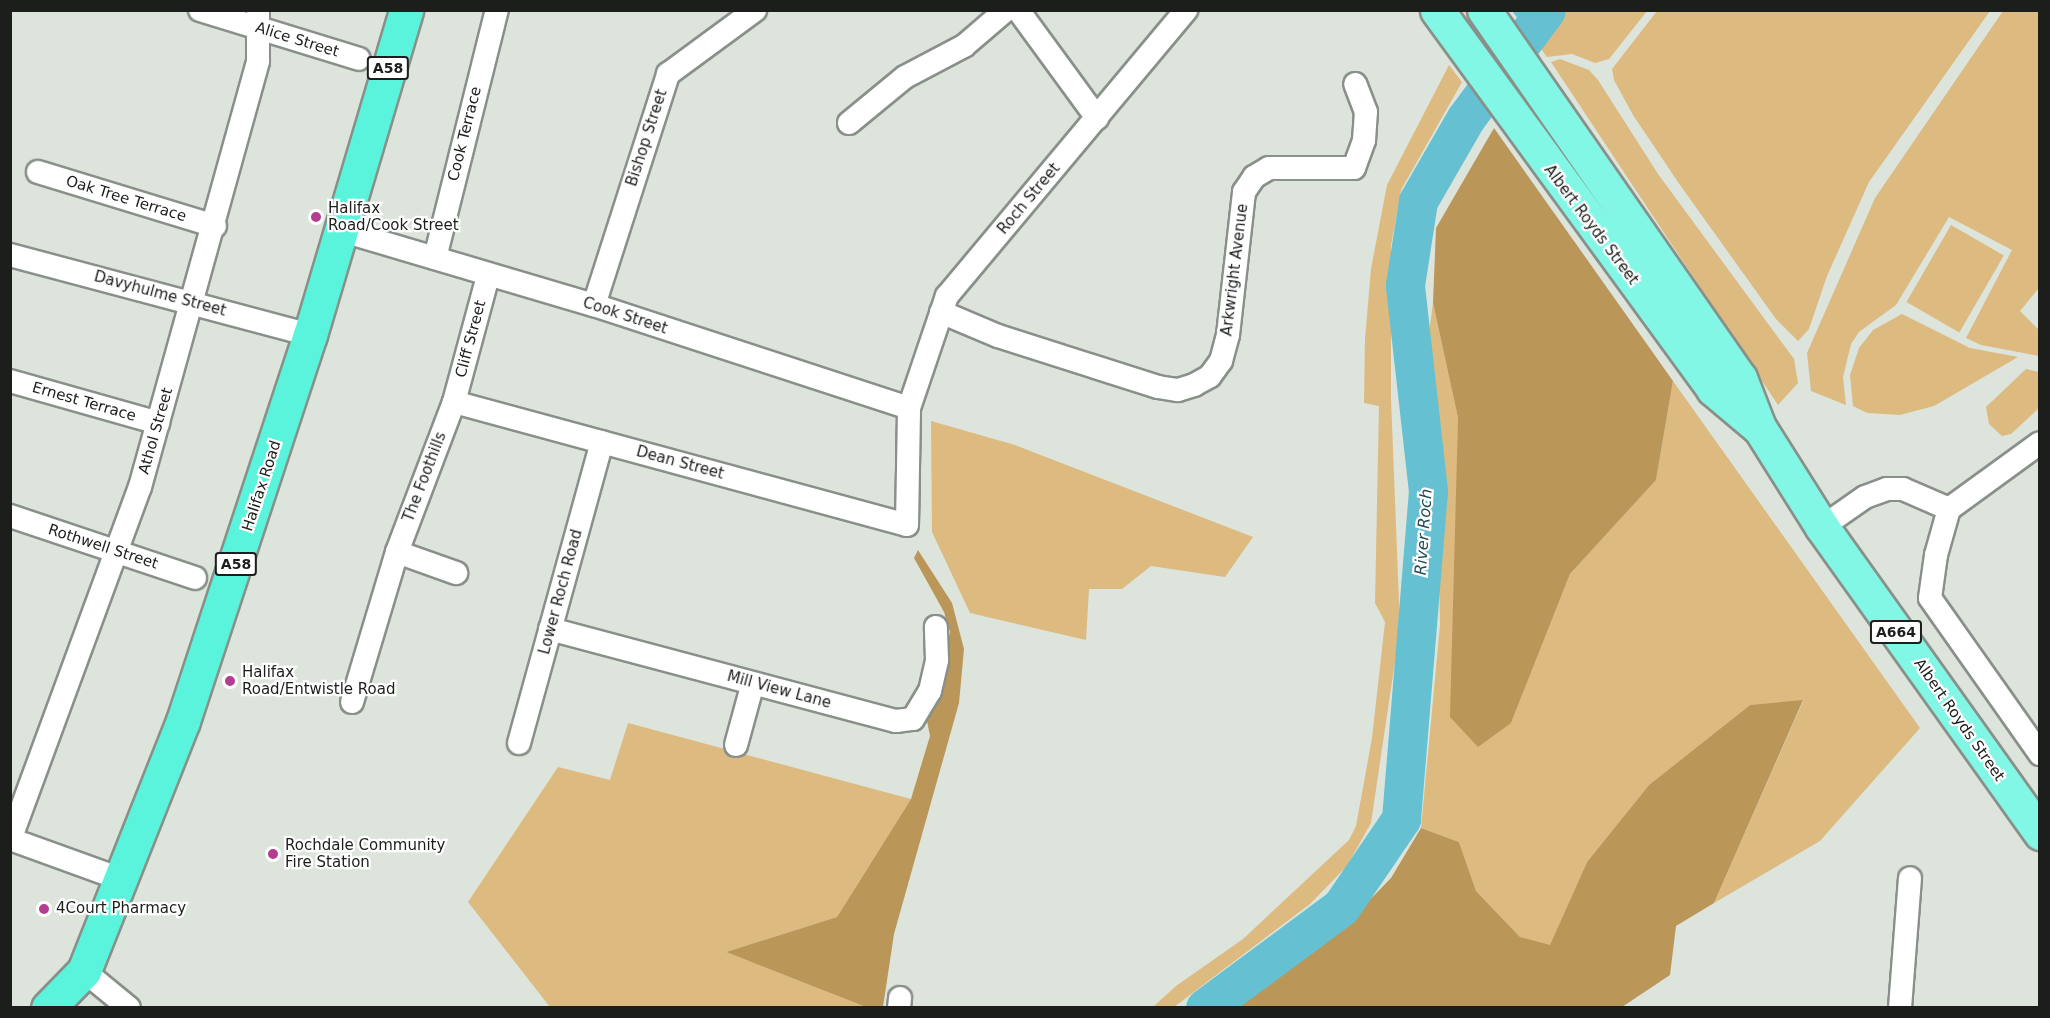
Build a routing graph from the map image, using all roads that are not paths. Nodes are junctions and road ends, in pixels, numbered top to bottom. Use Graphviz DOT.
graph roads {
  1 [pos="200,10"];
  2 [pos="406,10"];
  3 [pos="497,10"];
  4 [pos="755,10"];
  5 [pos="1006,10"];
  6 [pos="1018,10"];
  7 [pos="1186,10"];
  8 [pos="1437,10"];
  9 [pos="1486,14"];
  10 [pos="258,20"];
  11 [pos="359,59"];
  12 [pos="1354,84"];
  13 [pos="1097,117"];
  14 [pos="849,123"];
  15 [pos="38,172"];
  16 [pos="215,226"];
  17 [pos="340,230"];
  18 [pos="10,255"];
  19 [pos="435,258"];
  20 [pos="488,276"];
  21 [pos="194,302"];
  22 [pos="594,305"];
  23 [pos="942,312"];
  24 [pos="310,335"];
  25 [pos="10,381"];
  26 [pos="454,402"];
  27 [pos="909,408"];
  28 [pos="158,423"];
  29 [pos="1759,427"];
  30 [pos="602,442"];
  31 [pos="2040,443"];
  32 [pos="1949,509"];
  33 [pos="10,516"];
  34 [pos="907,525"];
  35 [pos="1822,527"];
  36 [pos="120,551"];
  37 [pos="397,552"];
  38 [pos="456,573"];
  39 [pos="195,578"];
  40 [pos="936,627"];
  41 [pos="550,629"];
  42 [pos="753,683"];
  43 [pos="352,702"];
  44 [pos="519,743"];
  45 [pos="736,745"];
  46 [pos="2040,754"];
  47 [pos="2040,833"];
  48 [pos="11,840"];
  49 [pos="118,878"];
  50 [pos="1910,878"];
  51 [pos="84,971"];
  52 [pos="127,1006"];
  53 [pos="48,1008"];
  54 [pos="1900,1008"];
  1 -- 10 [label="street, Alice Street"];
  2 -- 17 [label="highway, Halifax Road / A58"];
  3 -- 19 [label="street, Cook Terrace"];
  4 -- 22 [label="street, Bishop Street"];
  5 -- 14 [label="street"];
  6 -- 13 [label="street"];
  7 -- 13 [label="street, Roch Street"];
  8 -- 29 [label="main road, Albert Royds Street / A664"];
  9 -- 29 [label="main road, Albert Royds Street / A664"];
  10 -- 11 [label="street, Alice Street"];
  10 -- 16 [label="street, Athol Street"];
  12 -- 23 [label="street, Arkwright Avenue"];
  13 -- 23 [label="street, Roch Street"];
  15 -- 16 [label="street, Oak Tree Terrace"];
  16 -- 21 [label="street, Athol Street"];
  17 -- 19 [label="street, Cook Street"];
  17 -- 24 [label="highway, Halifax Road / A58"];
  18 -- 21 [label="street, Davyhulme Street"];
  19 -- 20 [label="street, Cook Street"];
  20 -- 22 [label="street, Cook Street"];
  20 -- 26 [label="street, Cliff Street"];
  21 -- 24 [label="street, Davyhulme Street"];
  21 -- 28 [label="street, Athol Street"];
  22 -- 27 [label="street, Cook Street"];
  23 -- 27 [label="street, Roch Street"];
  24 -- 49 [label="highway, Halifax Road / A58"];
  25 -- 28 [label="street, Ernest Terrace"];
  26 -- 30 [label="street, Dean Street"];
  26 -- 37 [label="street, The Foothills"];
  27 -- 34 [label="street, Roch Street"];
  28 -- 36 [label="street, Athol Street"];
  29 -- 35 [label="main road, Albert Royds Street / A664"];
  30 -- 34 [label="street, Dean Street"];
  30 -- 41 [label="street, Lower Roch Road"];
  31 -- 32 [label="street"];
  32 -- 35 [label="street"];
  32 -- 46 [label="street"];
  33 -- 36 [label="street, Rothwell Street"];
  35 -- 47 [label="main road, Albert Royds Street / A664"];
  36 -- 39 [label="street, Rothwell Street"];
  36 -- 48 [label="street, Athol Street"];
  37 -- 38 [label="street"];
  37 -- 43 [label="street, The Foothills"];
  40 -- 42 [label="street, Mill View Lane"];
  41 -- 42 [label="street, Mill View Lane"];
  41 -- 44 [label="street, Lower Roch Road"];
  42 -- 45 [label="street"];
  48 -- 49 [label="street"];
  49 -- 51 [label="highway, Halifax Road / A58"];
  50 -- 54 [label="street"];
  51 -- 52 [label="street"];
  51 -- 53 [label="highway, Halifax Road / A58"];
}
